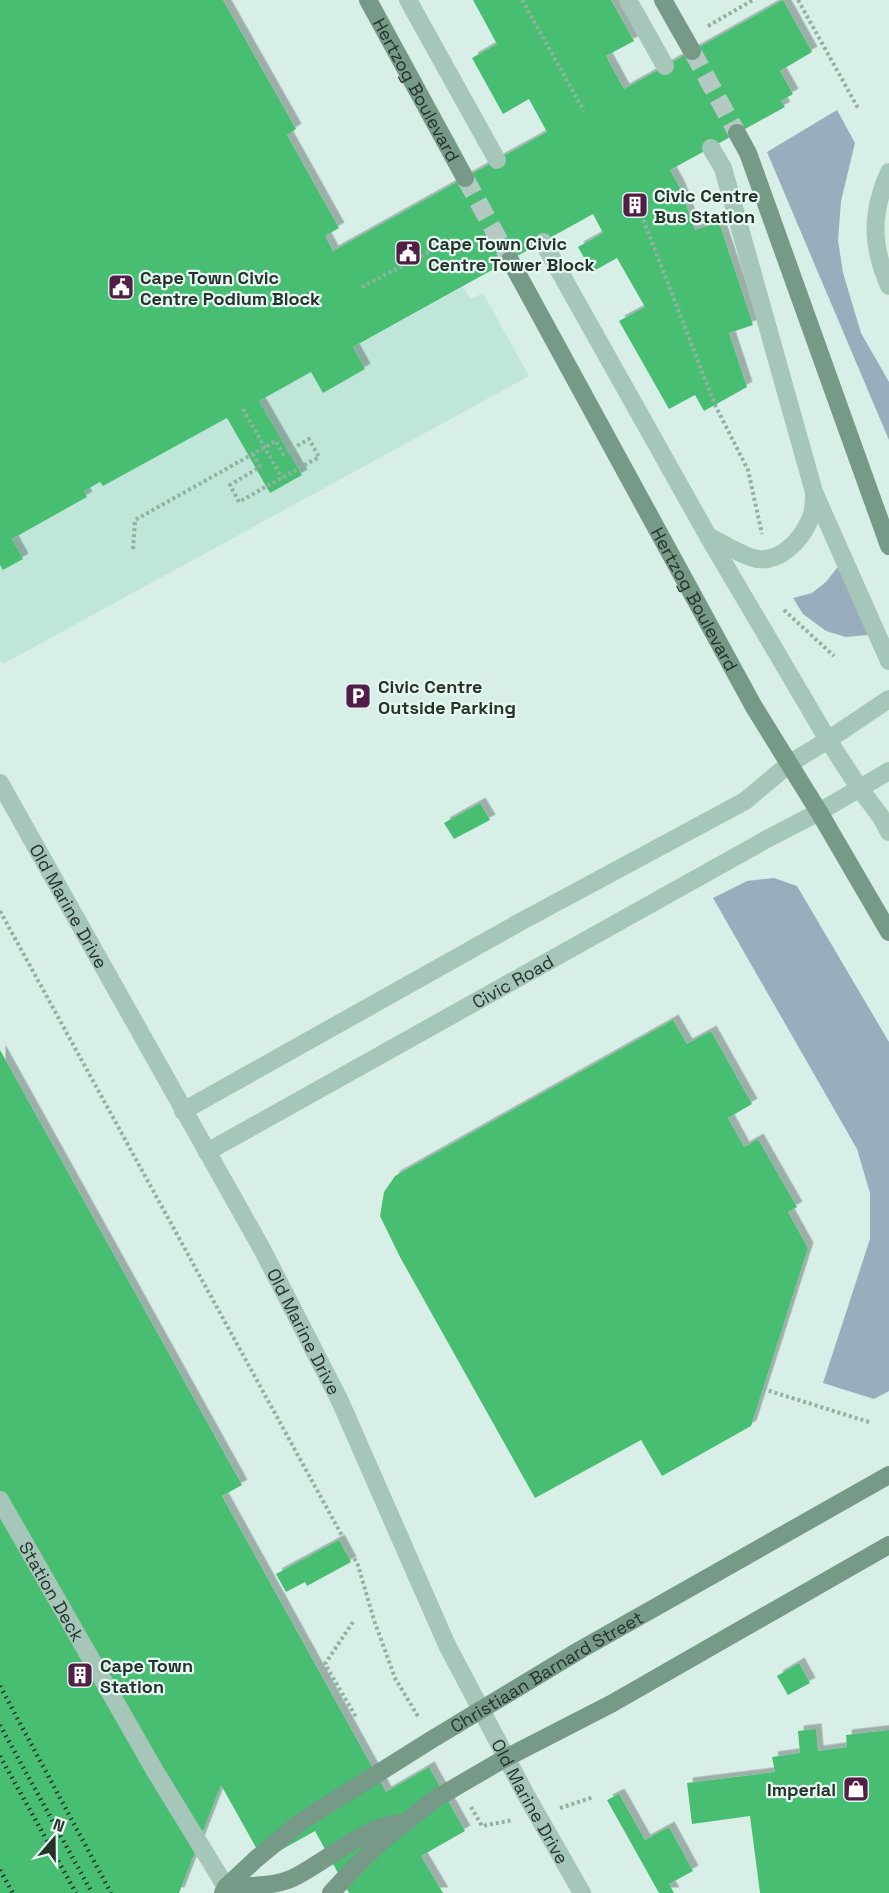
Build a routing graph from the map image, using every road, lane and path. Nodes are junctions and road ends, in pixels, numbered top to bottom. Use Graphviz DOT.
graph roads {
  1 [pos="368,0"];
  2 [pos="408,0"];
  3 [pos="522,0"];
  4 [pos="628,0"];
  5 [pos="663,0"];
  6 [pos="753,0"];
  7 [pos="798,0"];
  8 [pos="708,26"];
  9 [pos="692,51"];
  10 [pos="665,66"];
  11 [pos="858,108"];
  12 [pos="584,111"];
  13 [pos="737,133"];
  14 [pos="711,148"];
  15 [pos="498,160"];
  16 [pos="889,172"];
  17 [pos="465,178"];
  18 [pos="630,193"];
  19 [pos="448,242"];
  20 [pos="543,242"];
  21 [pos="510,260"];
  22 [pos="889,286"];
  23 [pos="362,287"];
  24 [pos="243,409"];
  25 [pos="253,454"];
  26 [pos="282,478"];
  27 [pos="814,492"];
  28 [pos="762,535"];
  29 [pos="708,536"];
  30 [pos="889,546"];
  31 [pos="133,549"];
  32 [pos="780,607"];
  33 [pos="834,656"];
  34 [pos="889,661"];
  35 [pos="889,699"];
  36 [pos="828,740"];
  37 [pos="789,764"];
  38 [pos="889,771"];
  39 [pos="0,783"];
  40 [pos="860,789"];
  41 [pos="819,813"];
  42 [pos="889,832"];
  43 [pos="0,910"];
  44 [pos="889,932"];
  45 [pos="183,1111"];
  46 [pos="207,1152"];
  47 [pos="763,1389"];
  48 [pos="869,1422"];
  49 [pos="889,1475"];
  50 [pos="0,1500"];
  51 [pos="889,1545"];
  52 [pos="353,1622"];
  53 [pos="356,1717"];
  54 [pos="419,1719"];
  55 [pos="594,1797"];
  56 [pos="467,1801"];
  57 [pos="538,1815"];
  58 [pos="409,1821"];
  59 [pos="225,1891"];
  60 [pos="331,1893"];
  61 [pos="582,1893"];
  1 -- 17 [label="main road, Hertzog Boulevard"];
  2 -- 15 [label="street"];
  3 -- 12 [label="path"];
  4 -- 10 [label="street"];
  5 -- 9 [label="main road"];
  6 -- 8 [label="path"];
  7 -- 11 [label="path"];
  13 -- 30 [label="main road"];
  14 -- 27 [label="street"];
  16 -- 22 [label="street"];
  18 -- 28 [label="path"];
  19 -- 23 [label="path"];
  20 -- 29 [label="street"];
  21 -- 37 [label="main road, Hertzog Boulevard"];
  24 -- 26 [label="path"];
  25 -- 26 [label="path"];
  25 -- 26 [label="path"];
  25 -- 31 [label="path"];
  27 -- 29 [label="street"];
  27 -- 34 [label="street"];
  29 -- 36 [label="street"];
  32 -- 33 [label="path"];
  35 -- 36 [label="street"];
  36 -- 37 [label="street"];
  36 -- 40 [label="street"];
  37 -- 41 [label="main road, Hertzog Boulevard"];
  37 -- 45 [label="street"];
  38 -- 40 [label="street, Civic Road"];
  39 -- 45 [label="street, Old Marine Drive"];
  40 -- 41 [label="street, Civic Road"];
  40 -- 42 [label="street"];
  41 -- 44 [label="main road, Hertzog Boulevard"];
  41 -- 46 [label="street, Civic Road"];
  43 -- 54 [label="path"];
  45 -- 46 [label="street, Old Marine Drive"];
  46 -- 57 [label="street, Old Marine Drive"];
  47 -- 48 [label="path"];
  49 -- 59 [label="main road, Christiaan Barnard Street"];
  50 -- 59 [label="street, Station Deck"];
  51 -- 58 [label="main road"];
  52 -- 53 [label="path"];
  55 -- 57 [label="path"];
  56 -- 57 [label="path"];
  57 -- 61 [label="street, Old Marine Drive"];
  58 -- 59 [label="main road"];
  58 -- 60 [label="main road"];
}
